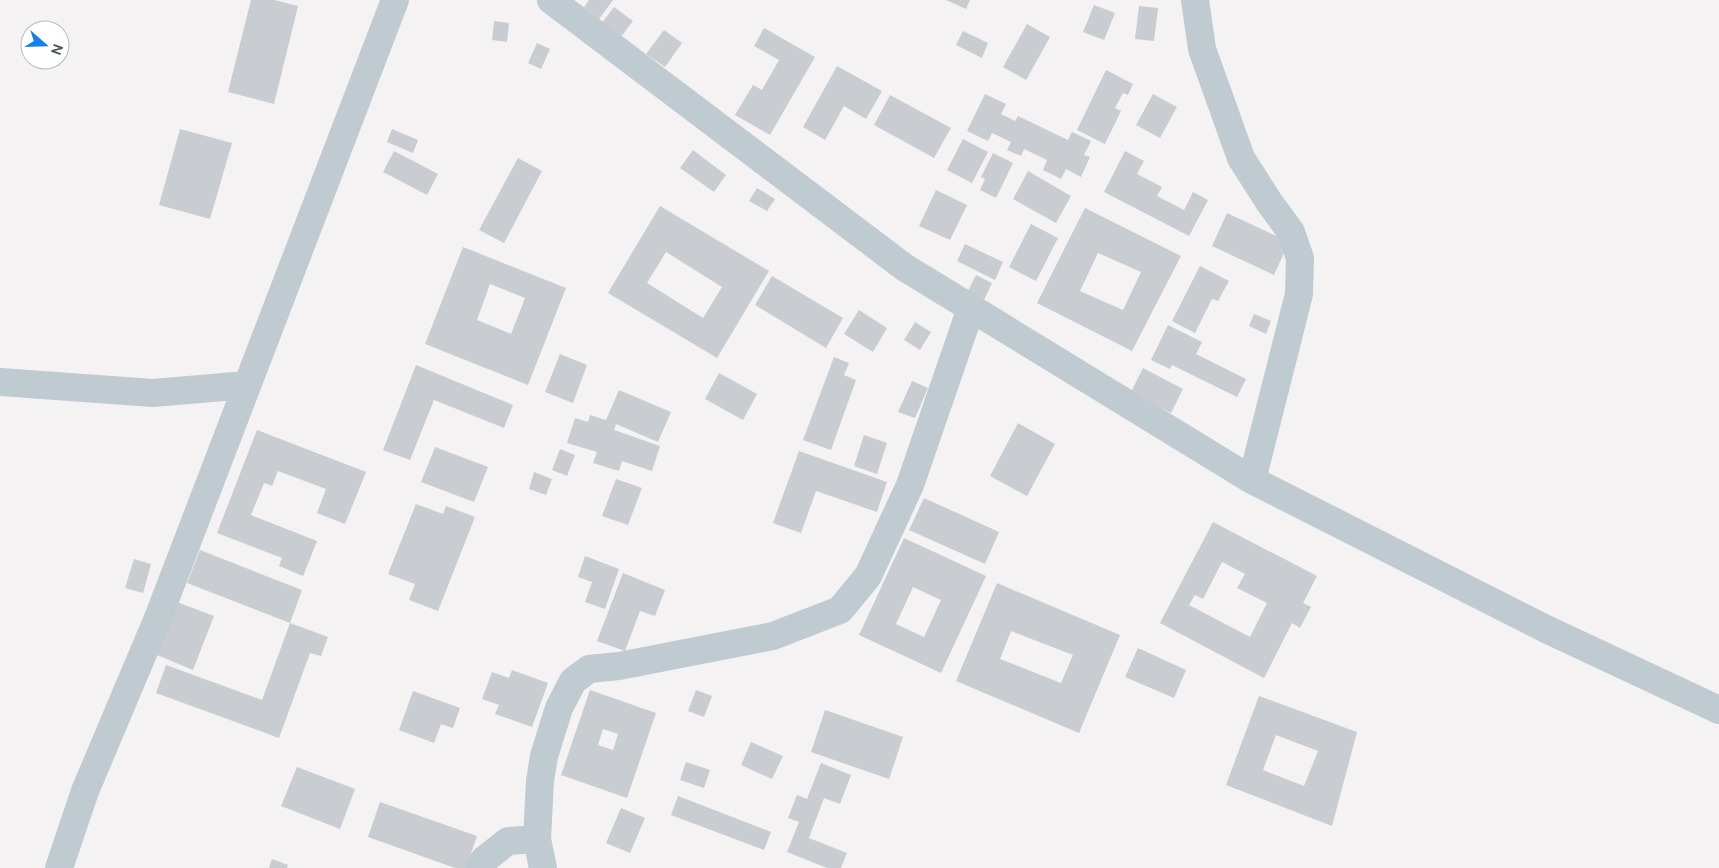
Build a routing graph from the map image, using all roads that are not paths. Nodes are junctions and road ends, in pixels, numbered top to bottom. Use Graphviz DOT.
graph roads {
  1 [pos="396,0"];
  2 [pos="551,0"];
  3 [pos="1194,0"];
  4 [pos="971,308"];
  5 [pos="0,382"];
  6 [pos="247,385"];
  7 [pos="1252,480"];
  8 [pos="1719,710"];
  9 [pos="537,839"];
  10 [pos="59,868"];
  11 [pos="479,868"];
  12 [pos="543,868"];
  1 -- 6 [label="street"];
  2 -- 4 [label="street"];
  3 -- 7 [label="street"];
  4 -- 7 [label="street"];
  4 -- 9 [label="street"];
  5 -- 6 [label="street"];
  6 -- 10 [label="street"];
  7 -- 8 [label="street"];
  9 -- 11 [label="street"];
  9 -- 12 [label="street"];
}
